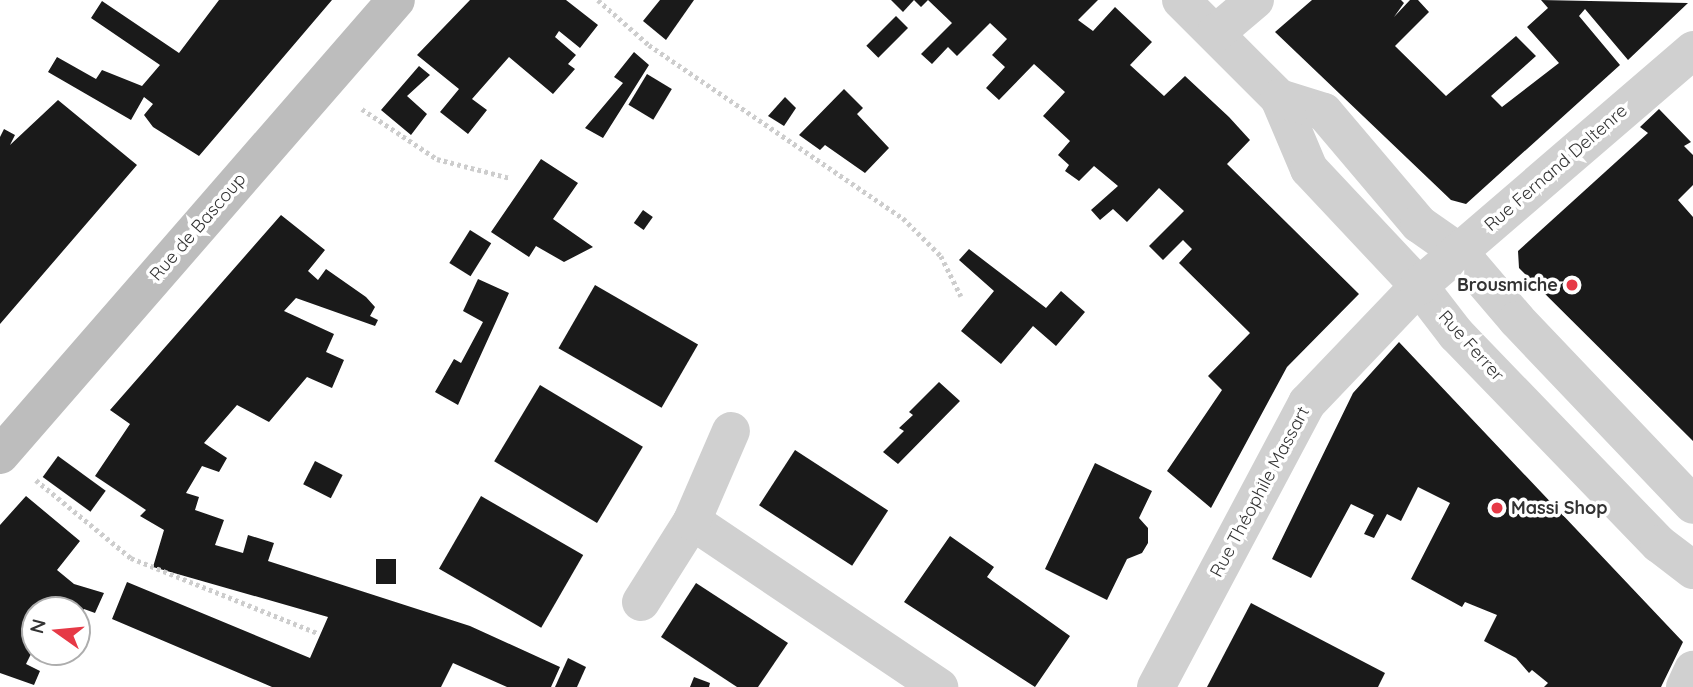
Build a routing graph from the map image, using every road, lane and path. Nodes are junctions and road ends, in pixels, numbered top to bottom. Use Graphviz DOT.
graph roads {
  1 [pos="396,0"];
  2 [pos="598,0"];
  3 [pos="1181,0"];
  4 [pos="1255,0"];
  5 [pos="1216,33"];
  6 [pos="1693,50"];
  7 [pos="325,82"];
  8 [pos="1279,98"];
  9 [pos="510,178"];
  10 [pos="1459,252"];
  11 [pos="1419,286"];
  12 [pos="961,296"];
  13 [pos="731,431"];
  14 [pos="1,454"];
  15 [pos="1693,505"];
  16 [pos="692,521"];
  17 [pos="1693,570"];
  18 [pos="641,602"];
  19 [pos="318,633"];
  20 [pos="1693,670"];
  21 [pos="939,687"];
  22 [pos="1156,687"];
  23 [pos="1685,687"];
  1 -- 7 [label="main road, Rue de Bascoup"];
  2 -- 12 [label="path"];
  3 -- 5 [label="street, Rue Ferrer"];
  4 -- 5 [label="street"];
  5 -- 8 [label="street, Rue Ferrer"];
  6 -- 10 [label="street, Rue Fernand Deltenre"];
  7 -- 9 [label="path"];
  7 -- 14 [label="main road, Rue de Bascoup"];
  8 -- 10 [label="street, Rue Ferrer"];
  8 -- 11 [label="street, Rue Ferrer"];
  10 -- 11 [label="street, Rue Fernand Deltenre"];
  10 -- 15 [label="street, Rue Ferrer"];
  11 -- 17 [label="street, Rue Ferrer"];
  11 -- 22 [label="street, Rue Théophile Massart"];
  13 -- 16 [label="street"];
  14 -- 19 [label="path"];
  16 -- 18 [label="street"];
  16 -- 21 [label="street"];
  20 -- 23 [label="street"];
}
